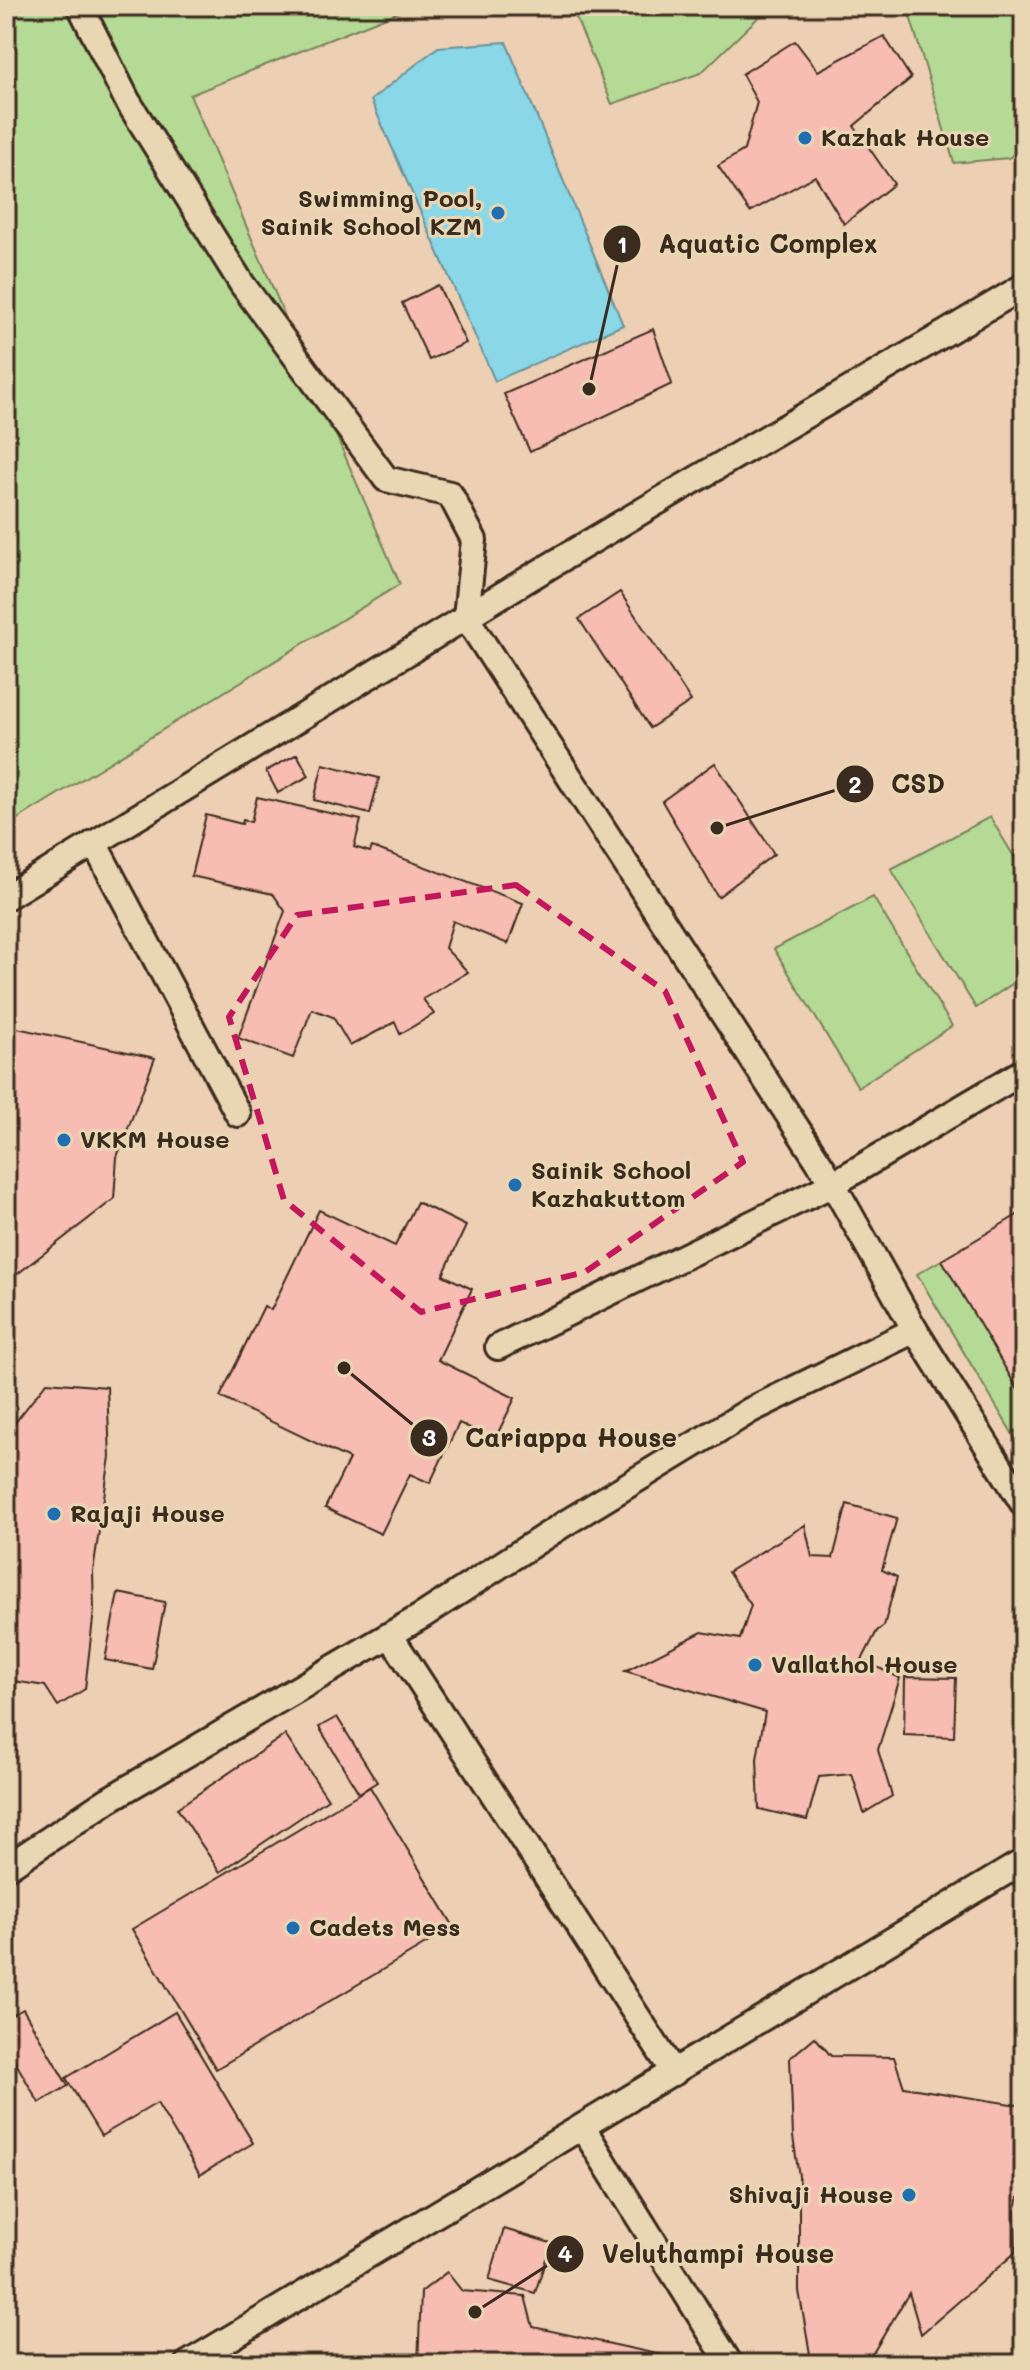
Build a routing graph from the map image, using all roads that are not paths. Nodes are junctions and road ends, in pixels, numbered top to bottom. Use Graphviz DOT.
graph roads {
  1 [pos="80,6"];
  2 [pos="1024,286"];
  3 [pos="466,617"];
  4 [pos="94,843"];
  5 [pos="6,897"];
  6 [pos="1024,1071"];
  7 [pos="238,1114"];
  8 [pos="833,1184"];
  9 [pos="915,1330"];
  10 [pos="498,1347"];
  11 [pos="1024,1505"];
  12 [pos="390,1635"];
  13 [pos="1024,1861"];
  14 [pos="6,1868"];
  15 [pos="674,2073"];
  16 [pos="583,2128"];
  17 [pos="187,2364"];
  18 [pos="730,2364"];
  1 -- 3 [label="lane"];
  2 -- 3 [label="lane"];
  3 -- 4 [label="lane"];
  3 -- 8 [label="lane"];
  4 -- 5 [label="lane"];
  4 -- 7 [label="lane"];
  6 -- 8 [label="lane"];
  8 -- 9 [label="lane"];
  8 -- 10 [label="lane"];
  9 -- 11 [label="lane"];
  9 -- 12 [label="lane"];
  12 -- 14 [label="lane"];
  12 -- 15 [label="lane"];
  13 -- 15 [label="lane"];
  15 -- 16 [label="lane"];
  16 -- 17 [label="lane"];
  16 -- 18 [label="lane"];
}
